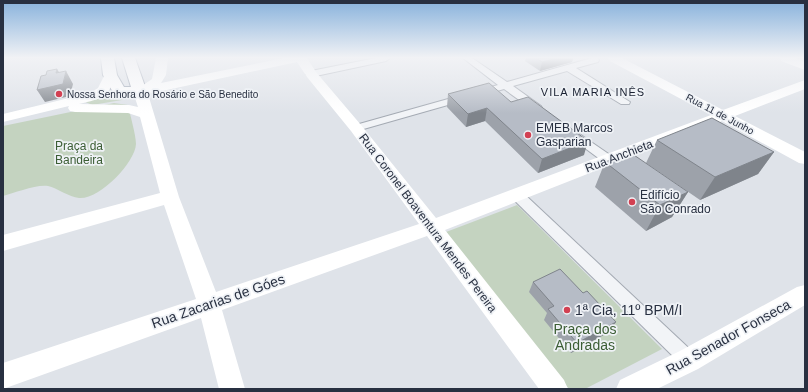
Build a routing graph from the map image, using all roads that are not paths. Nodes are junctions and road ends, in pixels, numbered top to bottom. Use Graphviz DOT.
graph roads {
  1 [pos="107,76"];
  2 [pos="113,76"];
  3 [pos="135,76"];
  4 [pos="160,76"];
  5 [pos="214,76"];
  6 [pos="313,76"];
  7 [pos="493,76"];
  8 [pos="538,76"];
  9 [pos="583,76"];
  10 [pos="648,76"];
  11 [pos="805,84"];
  12 [pos="506,85"];
  13 [pos="140,92"];
  14 [pos="625,102"];
  15 [pos="50,108"];
  16 [pos="544,113"];
  17 [pos="147,114"];
  18 [pos="721,115"];
  19 [pos="3,118"];
  20 [pos="356,128"];
  21 [pos="568,130"];
  22 [pos="805,159"];
  23 [pos="609,160"];
  24 [pos="517,195"];
  25 [pos="170,197"];
  26 [pos="432,227"];
  27 [pos="3,243"];
  28 [pos="805,294"];
  29 [pos="209,304"];
  30 [pos="688,360"];
  31 [pos="3,376"];
  32 [pos="232,389"];
  33 [pos="555,389"];
  34 [pos="629,389"];
  1 -- 15 [label="main road"];
  2 -- 13 [label="main road"];
  3 -- 13 [label="main road"];
  4 -- 13 [label="main road"];
  5 -- 13 [label="main road"];
  6 -- 20 [label="main road, Rua Coronel Boaventura Mendes Pereira"];
  7 -- 12 [label="street"];
  8 -- 12 [label="street"];
  9 -- 14 [label="street"];
  10 -- 18 [label="main road, Rua 11 de Junho"];
  11 -- 18 [label="main road, Rua Anchieta"];
  12 -- 16 [label="street"];
  12 -- 20 [label="street"];
  13 -- 17 [label="main road"];
  15 -- 17 [label="main road"];
  15 -- 19 [label="main road"];
  17 -- 25 [label="main road"];
  18 -- 22 [label="main road, Rua 11 de Junho"];
  18 -- 23 [label="main road, Rua Anchieta"];
  20 -- 26 [label="main road, Rua Coronel Boaventura Mendes Pereira"];
  21 -- 23 [label="street"];
  23 -- 24 [label="main road, Rua Anchieta"];
  24 -- 26 [label="main road, Rua Anchieta"];
  24 -- 30 [label="street"];
  25 -- 27 [label="main road"];
  25 -- 29 [label="main road"];
  26 -- 29 [label="main road, Rua Zacarias de Góes"];
  26 -- 33 [label="main road, Rua Coronel Boaventura Mendes Pereira"];
  28 -- 30 [label="main road, Rua Senador Fonseca"];
  29 -- 31 [label="main road, Rua Zacarias de Góes"];
  29 -- 32 [label="main road"];
  30 -- 34 [label="main road, Rua Senador Fonseca"];
}
